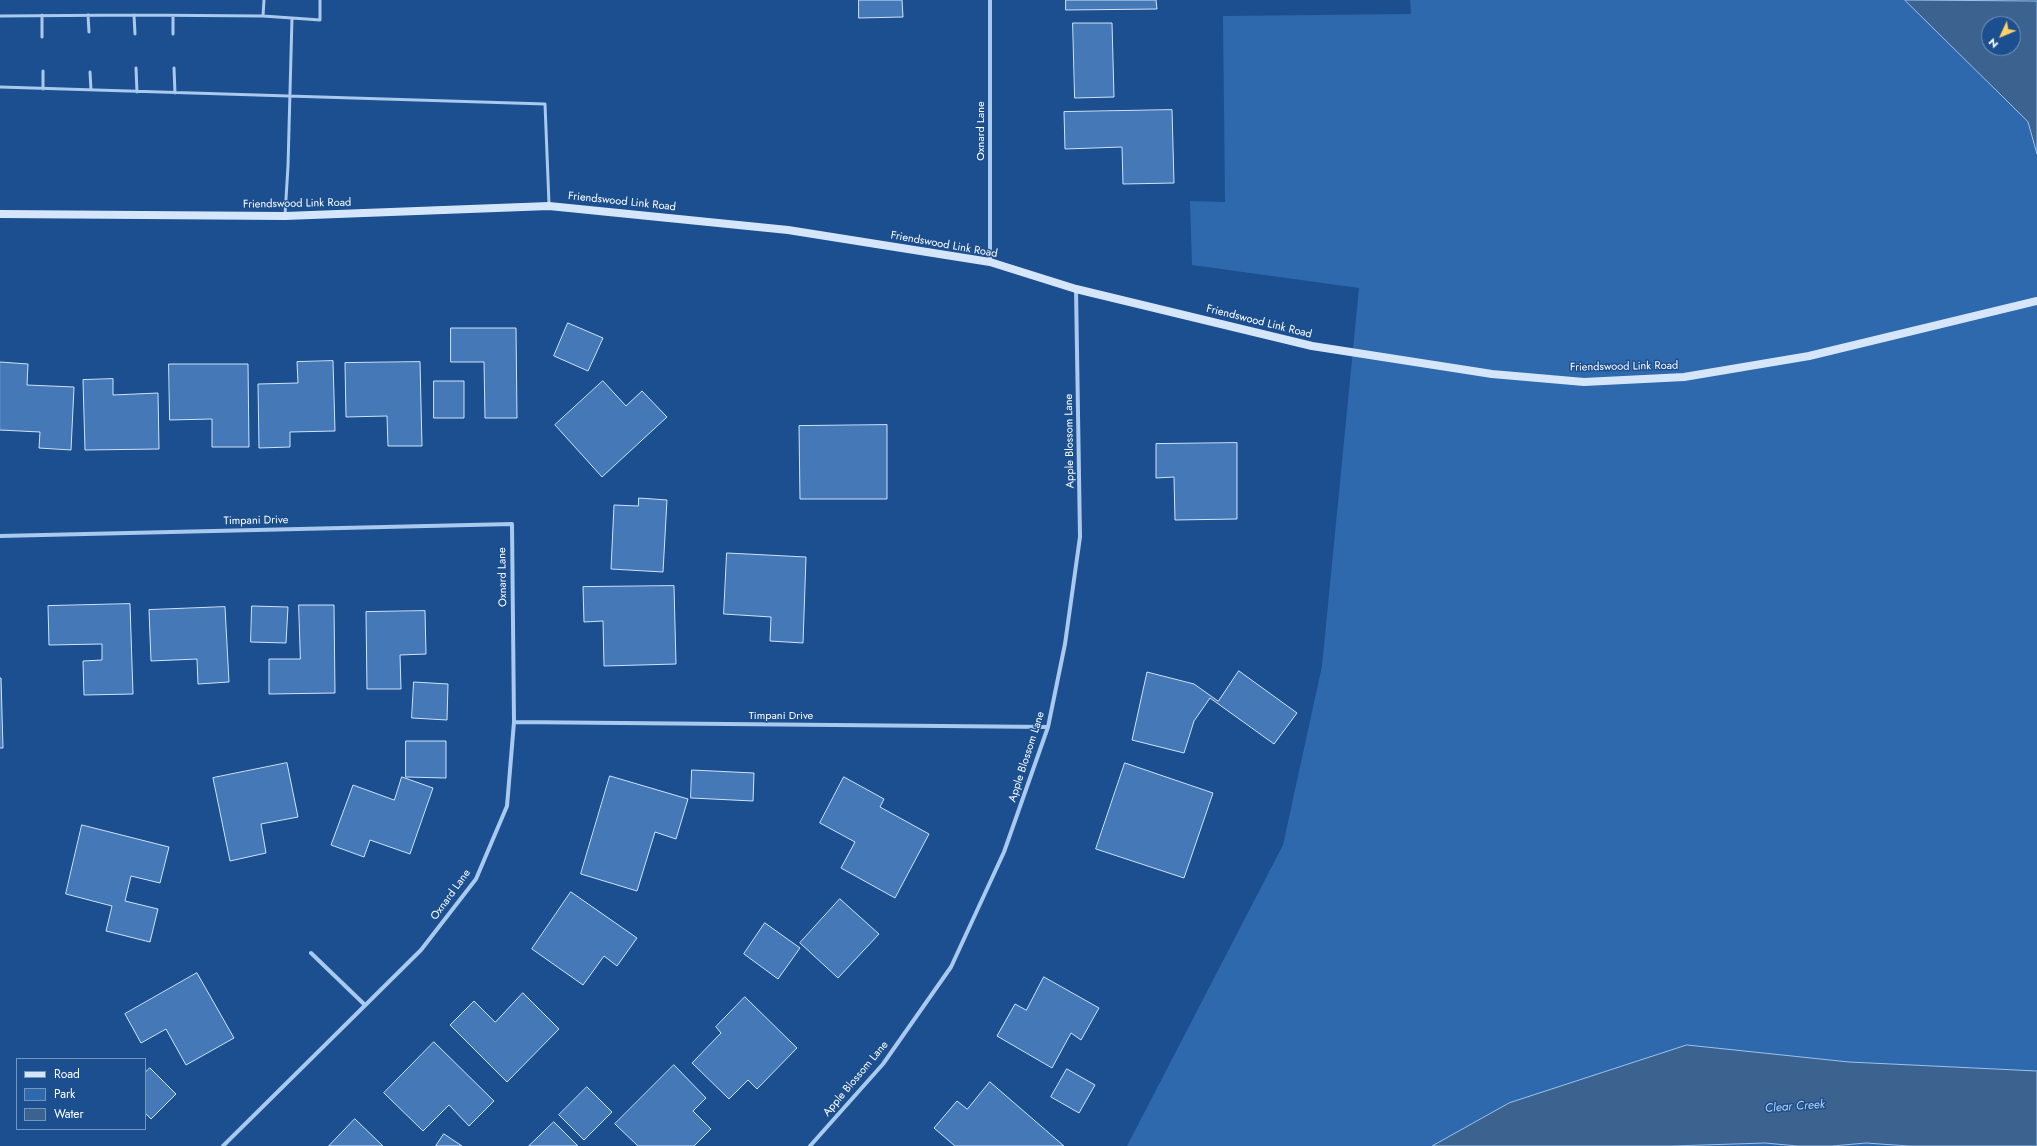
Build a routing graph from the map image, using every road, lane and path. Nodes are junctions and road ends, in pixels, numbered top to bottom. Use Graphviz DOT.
graph roads {
  1 [pos="264,0"];
  2 [pos="320,0"];
  3 [pos="990,0"];
  4 [pos="42,15"];
  5 [pos="88,15"];
  6 [pos="0,16"];
  7 [pos="134,16"];
  8 [pos="173,16"];
  9 [pos="263,16"];
  10 [pos="292,18"];
  11 [pos="89,32"];
  12 [pos="135,34"];
  13 [pos="173,34"];
  14 [pos="42,37"];
  15 [pos="136,68"];
  16 [pos="174,68"];
  17 [pos="43,71"];
  18 [pos="90,72"];
  19 [pos="0,87"];
  20 [pos="43,89"];
  21 [pos="91,90"];
  22 [pos="137,92"];
  23 [pos="175,93"];
  24 [pos="290,96"];
  25 [pos="548,206"];
  26 [pos="0,214"];
  27 [pos="285,216"];
  28 [pos="990,262"];
  29 [pos="1076,288"];
  30 [pos="2037,301"];
  31 [pos="512,524"];
  32 [pos="0,536"];
  33 [pos="514,722"];
  34 [pos="1048,727"];
  35 [pos="311,953"];
  36 [pos="365,1005"];
  37 [pos="223,1146"];
  38 [pos="810,1146"];
  1 -- 9 [label="lane"];
  2 -- 10 [label="lane"];
  3 -- 28 [label="street, Oxnard Lane"];
  4 -- 5 [label="lane"];
  4 -- 6 [label="lane"];
  4 -- 14 [label="lane"];
  5 -- 7 [label="lane"];
  5 -- 11 [label="lane"];
  7 -- 8 [label="lane"];
  7 -- 12 [label="lane"];
  8 -- 9 [label="lane"];
  8 -- 13 [label="lane"];
  9 -- 10 [label="lane"];
  10 -- 24 [label="lane"];
  15 -- 22 [label="lane"];
  16 -- 23 [label="lane"];
  17 -- 20 [label="lane"];
  18 -- 21 [label="lane"];
  19 -- 20 [label="lane"];
  20 -- 21 [label="lane"];
  21 -- 22 [label="lane"];
  22 -- 23 [label="lane"];
  23 -- 24 [label="lane"];
  24 -- 25 [label="lane"];
  24 -- 27 [label="lane"];
  25 -- 27 [label="main road, Friendswood Link Road"];
  25 -- 28 [label="main road, Friendswood Link Road"];
  26 -- 27 [label="main road, Friendswood Link Road"];
  28 -- 29 [label="main road, Friendswood Link Road"];
  29 -- 30 [label="main road, Friendswood Link Road"];
  29 -- 34 [label="street, Apple Blossom Lane"];
  31 -- 32 [label="street, Timpani Drive"];
  31 -- 33 [label="street, Oxnard Lane"];
  33 -- 34 [label="street, Timpani Drive"];
  33 -- 36 [label="street, Oxnard Lane"];
  34 -- 38 [label="street, Apple Blossom Lane"];
  35 -- 36 [label="street"];
  36 -- 37 [label="street, Oxnard Lane"];
}
